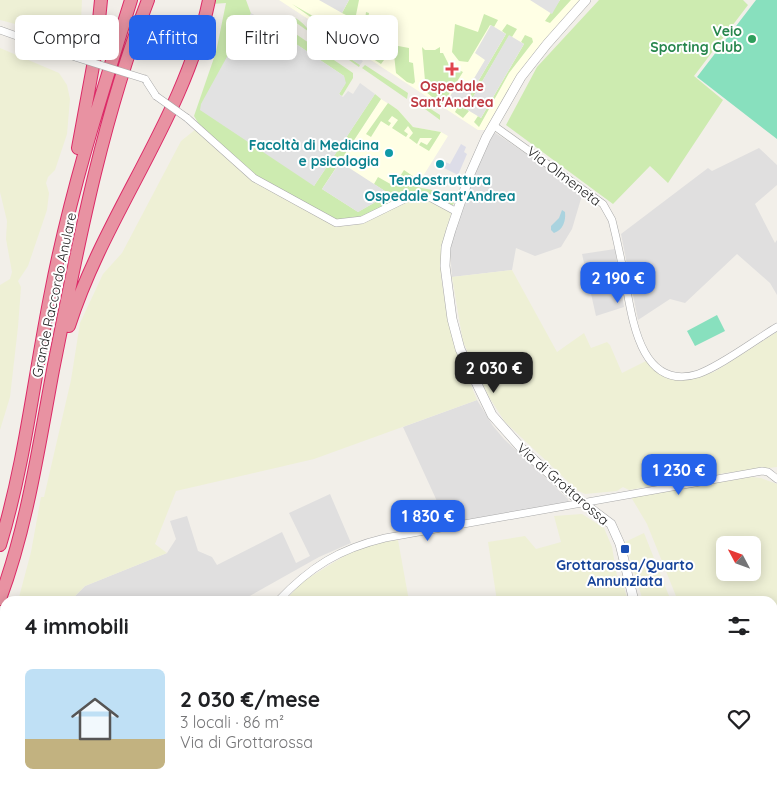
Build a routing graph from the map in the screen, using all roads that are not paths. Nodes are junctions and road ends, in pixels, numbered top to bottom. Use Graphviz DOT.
graph roads {
  1 [pos="101,0"];
  2 [pos="131,0"];
  3 [pos="148,0"];
  4 [pos="203,0"];
  5 [pos="209,0"];
  6 [pos="586,0"];
  7 [pos="200,15"];
  8 [pos="206,15"];
  9 [pos="0,30"];
  10 [pos="191,60"];
  11 [pos="494,125"];
  12 [pos="457,212"];
  13 [pos="51,291"];
  14 [pos="777,327"];
  15 [pos="52,378"];
  16 [pos="777,479"];
  17 [pos="585,504"];
  18 [pos="0,545"];
  19 [pos="1,596"];
  20 [pos="283,596"];
  21 [pos="633,596"];
  1 -- 13 [label="highway"];
  2 -- 13 [label="highway, Grande Raccordo Anulare"];
  3 -- 15 [label="highway, Grande Raccordo Anulare"];
  4 -- 7 [label="highway"];
  5 -- 8 [label="highway"];
  6 -- 11 [label="street, Via di Grottarossa"];
  9 -- 12 [label="street, bridge"];
  10 -- 15 [label="highway"];
  11 -- 12 [label="street, Via di Grottarossa"];
  11 -- 14 [label="street, Via Olmeneta"];
  12 -- 17 [label="street, Via di Grottarossa"];
  13 -- 18 [label="highway, Grande Raccordo Anulare"];
  15 -- 19 [label="highway, Grande Raccordo Anulare"];
  16 -- 17 [label="street"];
  17 -- 20 [label="street"];
  17 -- 21 [label="street, Via di Grottarossa"];
}
